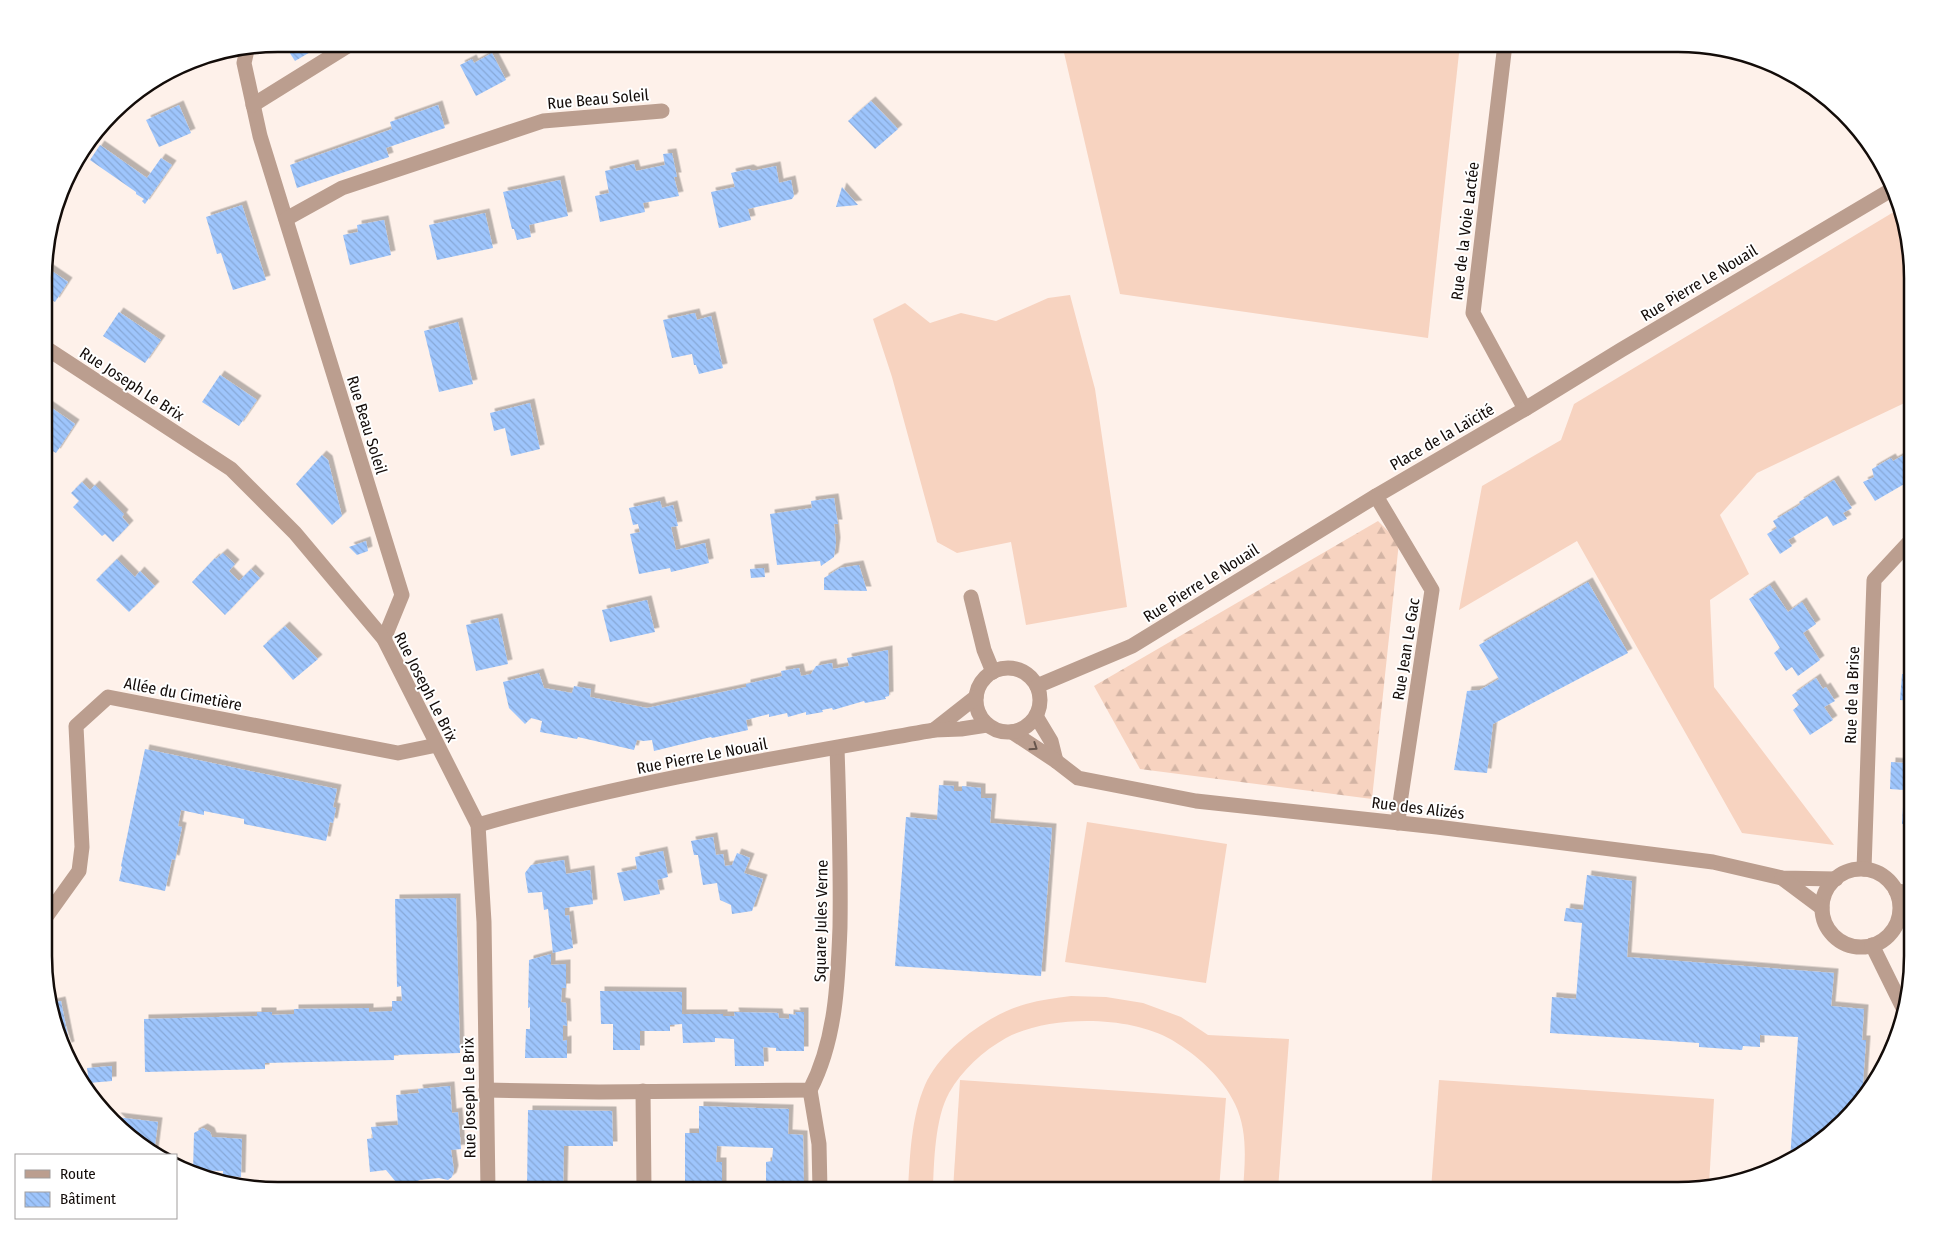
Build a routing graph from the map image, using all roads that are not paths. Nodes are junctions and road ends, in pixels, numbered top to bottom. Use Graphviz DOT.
graph roads {
  1 [pos="338,52"];
  2 [pos="1504,52"];
  3 [pos="246,55"];
  4 [pos="253,105"];
  5 [pos="662,111"];
  6 [pos="1887,192"];
  7 [pos="286,219"];
  8 [pos="52,352"];
  9 [pos="1525,409"];
  10 [pos="1376,496"];
  11 [pos="1904,548"];
  12 [pos="971,597"];
  13 [pos="384,639"];
  14 [pos="993,672"];
  15 [pos="1037,686"];
  16 [pos="976,697"];
  17 [pos="1036,716"];
  18 [pos="987,725"];
  19 [pos="934,730"];
  20 [pos="1012,732"];
  21 [pos="437,745"];
  22 [pos="837,748"];
  23 [pos="1056,761"];
  24 [pos="1398,823"];
  25 [pos="478,825"];
  26 [pos="1864,869"];
  27 [pos="1782,878"];
  28 [pos="1836,879"];
  29 [pos="1896,891"];
  30 [pos="1904,891"];
  31 [pos="52,908"];
  32 [pos="1822,908"];
  33 [pos="1904,920"];
  34 [pos="1897,923"];
  35 [pos="1872,945"];
  36 [pos="1900,1001"];
  37 [pos="486,1090"];
  38 [pos="810,1090"];
  39 [pos="643,1091"];
  40 [pos="488,1182"];
  41 [pos="644,1182"];
  42 [pos="820,1182"];
  1 -- 4 [label="street"];
  2 -- 9 [label="street, Rue de la Voie Lactée"];
  3 -- 4 [label="street, Rue Beau Soleil"];
  4 -- 7 [label="street, Rue Beau Soleil"];
  5 -- 7 [label="street, Rue Beau Soleil"];
  6 -- 9 [label="street, Rue Pierre Le Nouail"];
  7 -- 13 [label="street, Rue Beau Soleil"];
  8 -- 13 [label="street, Rue Joseph Le Brix"];
  9 -- 10 [label="street, Place de la Laïcité"];
  10 -- 15 [label="street, Rue Pierre Le Nouail"];
  10 -- 24 [label="street, Rue Jean Le Gac"];
  11 -- 26 [label="street, Rue de la Brise"];
  12 -- 14 [label="street"];
  13 -- 21 [label="street, Rue Joseph Le Brix"];
  14 -- 15 [label="street"];
  14 -- 16 [label="street"];
  15 -- 17 [label="street"];
  16 -- 18 [label="street"];
  16 -- 19 [label="street, Rue Pierre Le Nouail"];
  17 -- 20 [label="street"];
  17 -- 23 [label="street"];
  18 -- 19 [label="street, Rue Pierre Le Nouail"];
  18 -- 20 [label="street"];
  19 -- 22 [label="street, Rue Pierre Le Nouail"];
  20 -- 23 [label="street, Rue des Alizés, one-way"];
  21 -- 25 [label="street, Rue Joseph Le Brix"];
  21 -- 31 [label="street, Allée du Cimetière"];
  22 -- 25 [label="street, Rue Pierre Le Nouail"];
  22 -- 38 [label="street, Square Jules Verne"];
  23 -- 24 [label="street, Rue des Alizés"];
  24 -- 27 [label="street, Rue des Alizés"];
  25 -- 37 [label="street, Rue Joseph Le Brix"];
  26 -- 28 [label="street"];
  26 -- 29 [label="street"];
  27 -- 28 [label="street, Rue des Alizés"];
  27 -- 32 [label="street, Rue des Alizés"];
  28 -- 32 [label="street"];
  29 -- 30 [label="street"];
  29 -- 34 [label="street"];
  32 -- 35 [label="street"];
  33 -- 34 [label="street"];
  34 -- 35 [label="street"];
  35 -- 36 [label="street"];
  37 -- 39 [label="street"];
  37 -- 40 [label="street, Rue Joseph Le Brix"];
  38 -- 39 [label="street"];
  38 -- 42 [label="street"];
  39 -- 41 [label="street"];
}
